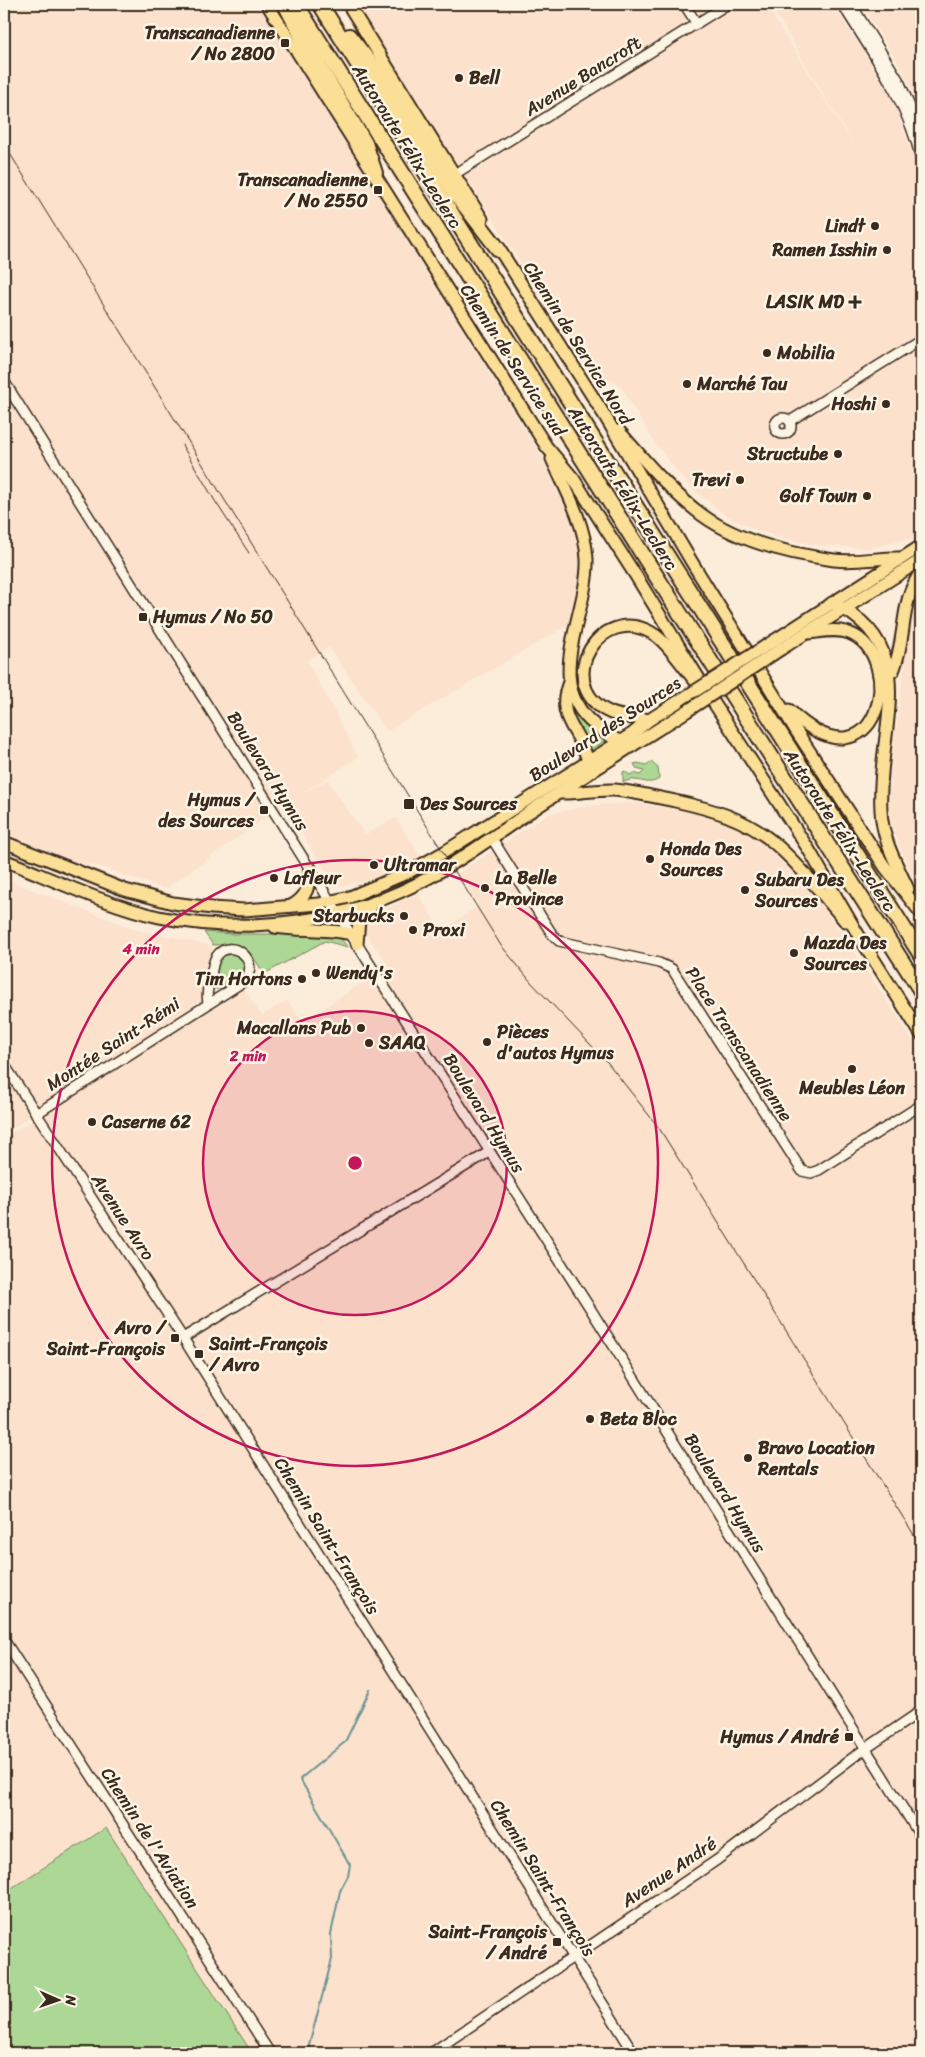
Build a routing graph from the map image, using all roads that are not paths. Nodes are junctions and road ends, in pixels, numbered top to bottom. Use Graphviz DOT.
graph roads {
  1 [pos="267,4"];
  2 [pos="285,4"];
  3 [pos="296,4"];
  4 [pos="320,4"];
  5 [pos="324,4"];
  6 [pos="348,4"];
  7 [pos="684,4"];
  8 [pos="728,4"];
  9 [pos="842,4"];
  10 [pos="851,4"];
  11 [pos="697,24"];
  12 [pos="921,132"];
  13 [pos="921,160"];
  14 [pos="375,173"];
  15 [pos="455,174"];
  16 [pos="499,250"];
  17 [pos="921,339"];
  18 [pos="4,381"];
  19 [pos="603,413"];
  20 [pos="790,421"];
  21 [pos="546,446"];
  22 [pos="921,546"];
  23 [pos="902,558"];
  24 [pos="921,560"];
  25 [pos="921,572"];
  26 [pos="832,603"];
  27 [pos="844,609"];
  28 [pos="807,633"];
  29 [pos="778,645"];
  30 [pos="893,671"];
  31 [pos="569,682"];
  32 [pos="712,700"];
  33 [pos="780,701"];
  34 [pos="684,706"];
  35 [pos="649,720"];
  36 [pos="620,741"];
  37 [pos="632,745"];
  38 [pos="588,762"];
  39 [pos="558,793"];
  40 [pos="491,837"];
  41 [pos="4,842"];
  42 [pos="4,860"];
  43 [pos="310,868"];
  44 [pos="331,902"];
  45 [pos="374,903"];
  46 [pos="287,908"];
  47 [pos="918,908"];
  48 [pos="338,913"];
  49 [pos="253,925"];
  50 [pos="859,936"];
  51 [pos="354,939"];
  52 [pos="921,955"];
  53 [pos="921,991"];
  54 [pos="208,1003"];
  55 [pos="921,1034"];
  56 [pos="4,1064"];
  57 [pos="921,1105"];
  58 [pos="36,1114"];
  59 [pos="489,1152"];
  60 [pos="183,1338"];
  61 [pos="4,1640"];
  62 [pos="921,1711"];
  63 [pos="866,1749"];
  64 [pos="921,1837"];
  65 [pos="574,1957"];
  66 [pos="270,2053"];
  67 [pos="431,2053"];
  68 [pos="634,2053"];
  1 -- 14 [label="main road, Chemin de Service sud"];
  2 -- 14 [label="highway"];
  3 -- 53 [label="highway, Autoroute Félix-Leclerc"];
  4 -- 52 [label="highway, Autoroute Félix-Leclerc"];
  5 -- 16 [label="highway"];
  6 -- 15 [label="main road, Chemin de Service Nord"];
  7 -- 11 [label="street"];
  8 -- 11 [label="street, Avenue Bancroft"];
  9 -- 13 [label="street"];
  10 -- 12 [label="street"];
  11 -- 15 [label="street, Avenue Bancroft"];
  14 -- 21 [label="main road, Chemin de Service sud"];
  15 -- 16 [label="main road, Chemin de Service Nord"];
  16 -- 19 [label="main road, Chemin de Service Nord"];
  17 -- 20 [label="street"];
  18 -- 43 [label="street, Boulevard Hymus"];
  19 -- 23 [label="main road"];
  19 -- 33 [label="main road, Chemin de Service Nord"];
  21 -- 31 [label="main road"];
  21 -- 32 [label="main road, Chemin de Service sud"];
  22 -- 23 [label="main road, Boulevard des Sources"];
  23 -- 26 [label="main road, Boulevard des Sources"];
  24 -- 27 [label="main road, Boulevard des Sources"];
  25 -- 30 [label="main road"];
  26 -- 27 [label="main road"];
  26 -- 29 [label="main road, Boulevard des Sources"];
  27 -- 28 [label="main road, Boulevard des Sources"];
  27 -- 30 [label="main road"];
  28 -- 29 [label="main road, Boulevard des Sources"];
  28 -- 33 [label="main road"];
  29 -- 34 [label="main road, Boulevard des Sources, bridge"];
  30 -- 47 [label="main road"];
  31 -- 36 [label="main road"];
  31 -- 38 [label="main road"];
  32 -- 35 [label="main road"];
  32 -- 50 [label="main road, Chemin de Service sud"];
  33 -- 47 [label="main road"];
  34 -- 35 [label="main road, Boulevard des Sources"];
  34 -- 37 [label="main road, Boulevard des Sources"];
  35 -- 36 [label="main road, Boulevard des Sources"];
  36 -- 37 [label="main road"];
  36 -- 38 [label="main road, Boulevard des Sources"];
  37 -- 39 [label="main road, Boulevard des Sources"];
  38 -- 44 [label="main road, Boulevard des Sources"];
  39 -- 40 [label="main road, Boulevard des Sources"];
  39 -- 50 [label="main road"];
  40 -- 45 [label="main road, Boulevard des Sources"];
  40 -- 57 [label="street, Place Transcanadienne"];
  41 -- 46 [label="main road, Boulevard des Sources"];
  42 -- 49 [label="main road, Boulevard des Sources"];
  43 -- 44 [label="street, Boulevard Hymus"];
  43 -- 46 [label="main road"];
  44 -- 46 [label="main road, Boulevard des Sources"];
  44 -- 48 [label="street, Boulevard Hymus"];
  45 -- 48 [label="main road, Boulevard des Sources"];
  45 -- 51 [label="main road"];
  48 -- 49 [label="main road, Boulevard des Sources"];
  48 -- 51 [label="street, Boulevard Hymus"];
  49 -- 51 [label="main road"];
  50 -- 55 [label="main road"];
  51 -- 59 [label="street, Boulevard Hymus"];
  54 -- 54 [label="street, Montée Saint-Rémi"];
  54 -- 58 [label="street, Montée Saint-Rémi"];
  56 -- 58 [label="street, Avenue Avro"];
  58 -- 60 [label="street, Avenue Avro"];
  59 -- 60 [label="street"];
  59 -- 63 [label="street, Boulevard Hymus"];
  60 -- 65 [label="street, Chemin Saint-François"];
  61 -- 66 [label="street, Chemin de l'Aviation"];
  62 -- 63 [label="street, Avenue André"];
  63 -- 64 [label="street, Boulevard Hymus"];
  63 -- 65 [label="street, Avenue André"];
  65 -- 67 [label="street, Avenue André"];
  65 -- 68 [label="street, Chemin Saint-François"];
}
